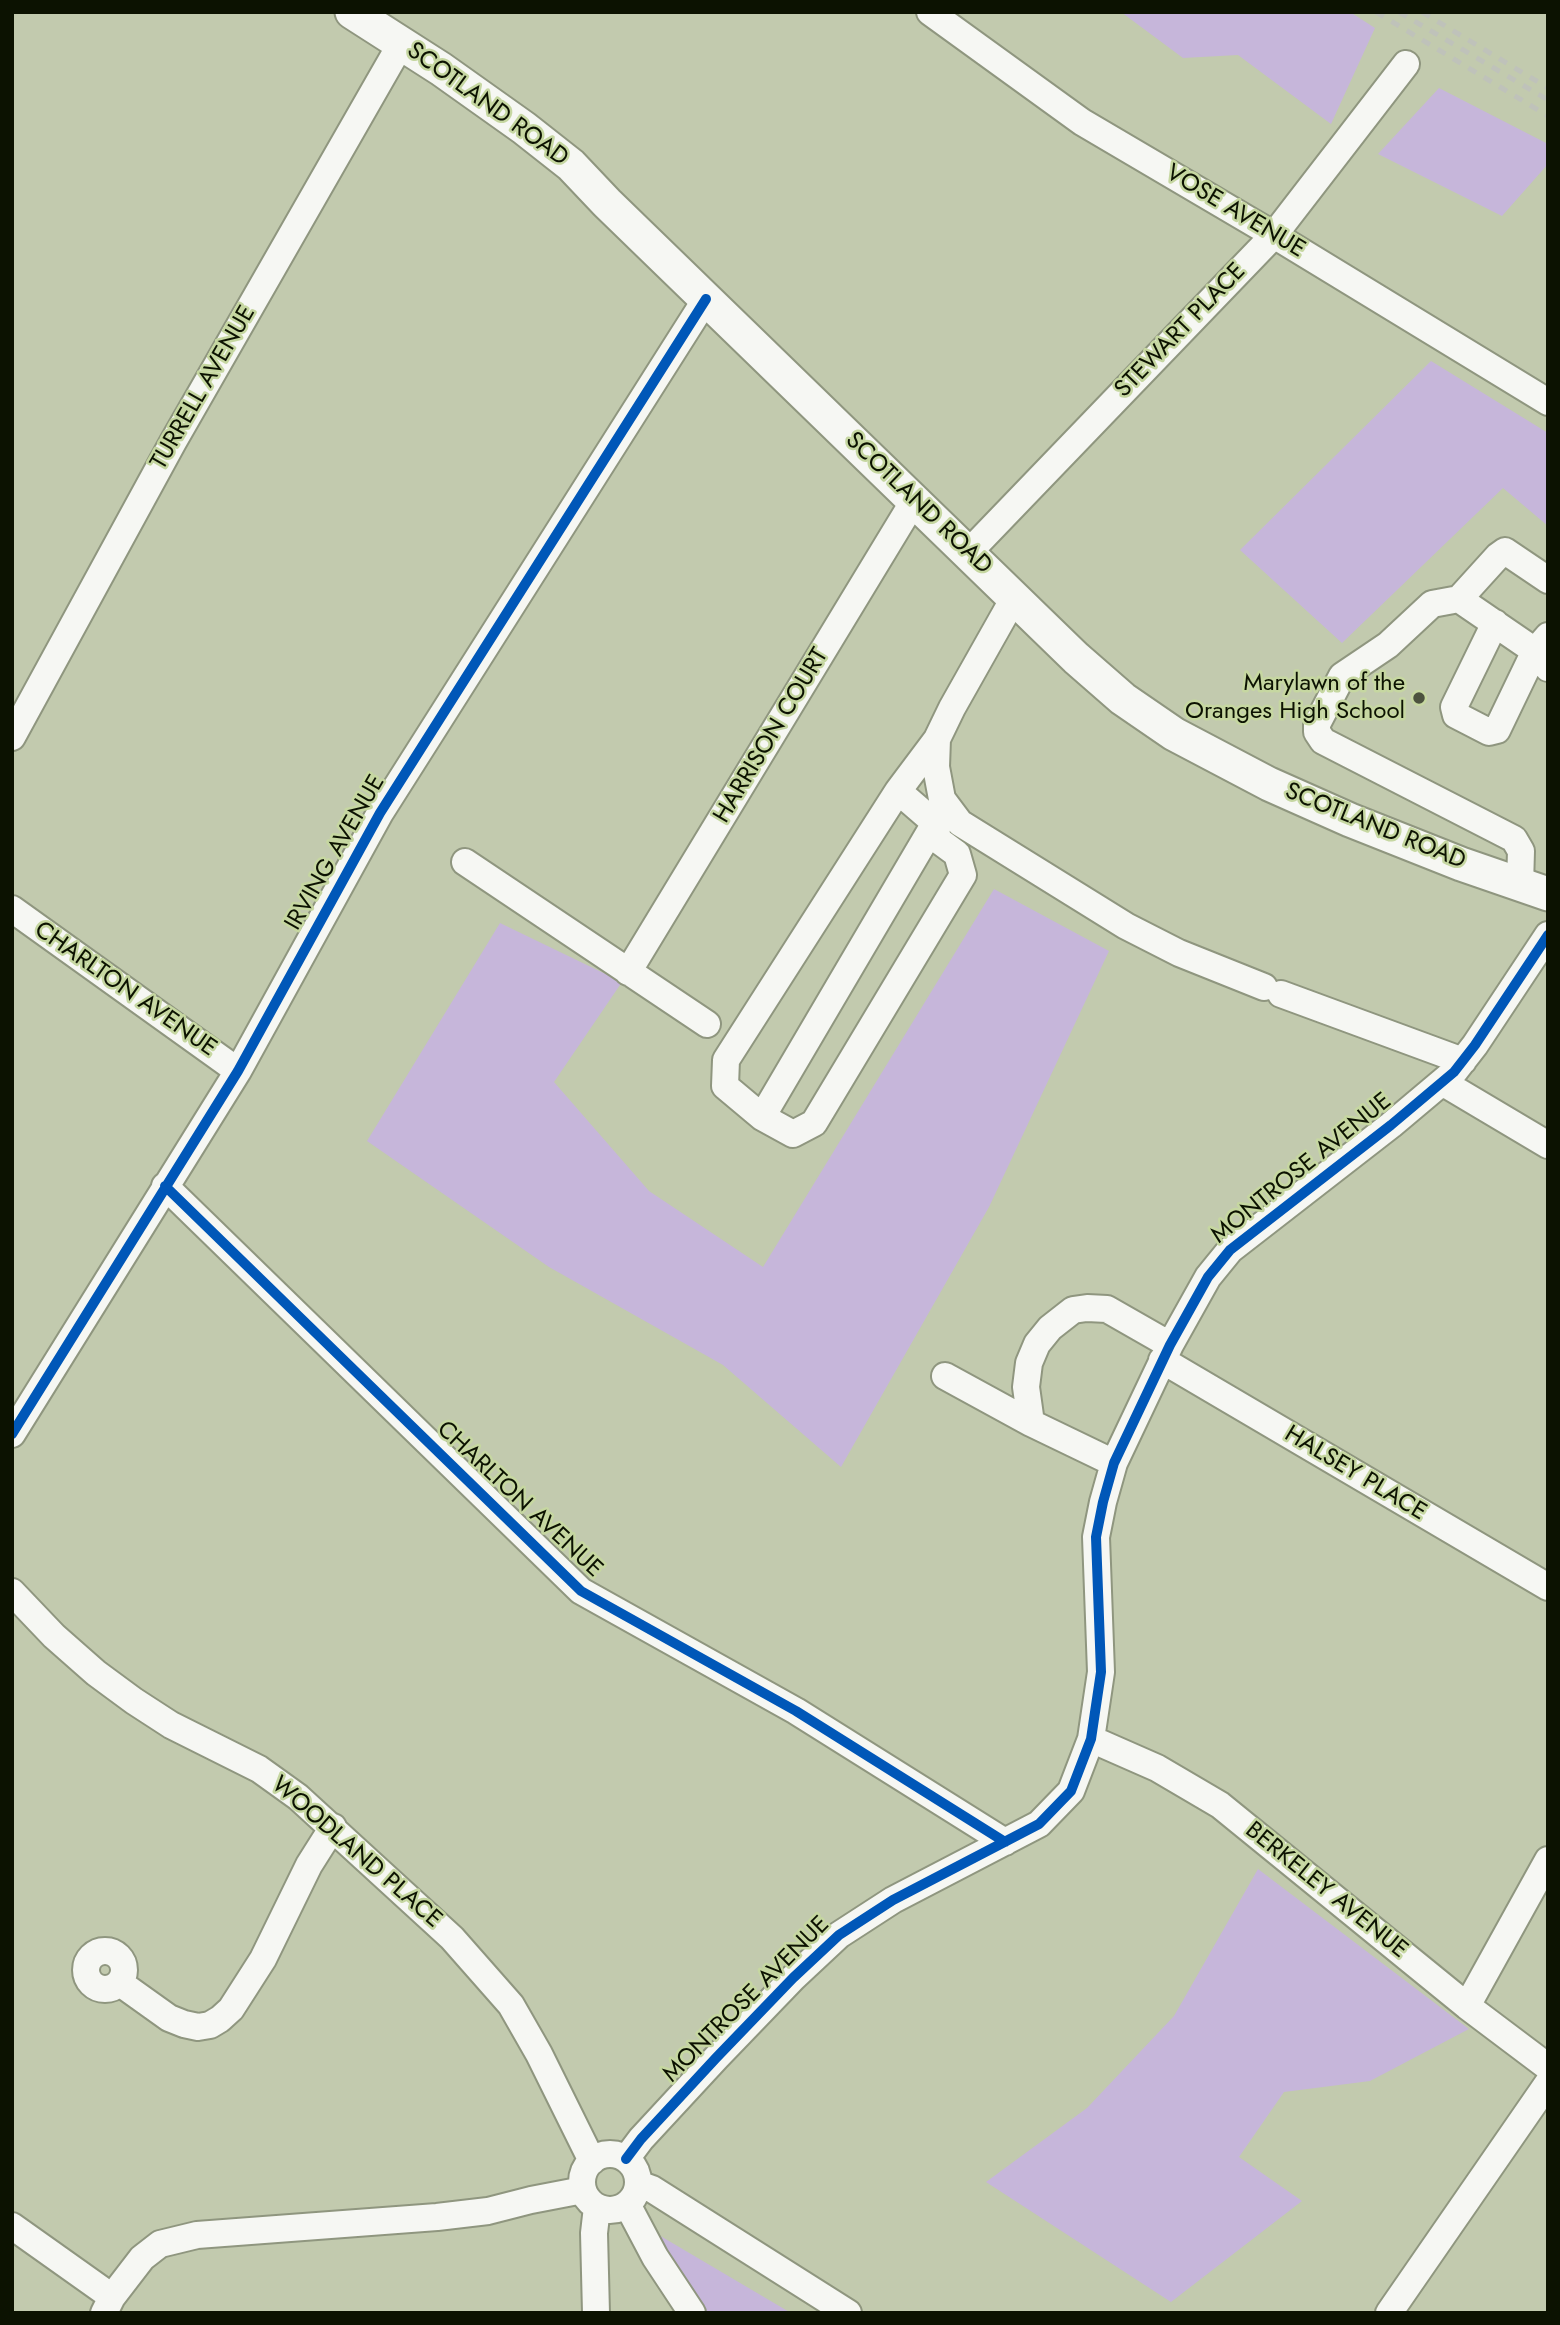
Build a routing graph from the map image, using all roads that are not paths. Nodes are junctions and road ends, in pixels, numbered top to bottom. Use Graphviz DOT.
graph roads {
  1 [pos="352,12"];
  2 [pos="930,12"];
  3 [pos="402,43"];
  4 [pos="1406,64"];
  5 [pos="1274,235"];
  6 [pos="706,299"];
  7 [pos="1548,402"];
  8 [pos="915,499"];
  9 [pos="968,553"];
  10 [pos="1548,580"];
  11 [pos="1014,598"];
  12 [pos="1460,599"];
  13 [pos="1494,624"];
  14 [pos="1543,652"];
  15 [pos="12,737"];
  16 [pos="937,739"];
  17 [pos="898,791"];
  18 [pos="941,824"];
  19 [pos="465,862"];
  20 [pos="1534,889"];
  21 [pos="12,909"];
  22 [pos="1548,934"];
  23 [pos="628,972"];
  24 [pos="707,1024"];
  25 [pos="1462,1061"];
  26 [pos="238,1070"];
  27 [pos="1442,1082"];
  28 [pos="762,1117"];
  29 [pos="1548,1145"];
  30 [pos="165,1186"];
  31 [pos="1166,1352"];
  32 [pos="945,1376"];
  33 [pos="1031,1423"];
  34 [pos="12,1434"];
  35 [pos="1114,1463"];
  36 [pos="1548,1587"];
  37 [pos="12,1591"];
  38 [pos="1091,1739"];
  39 [pos="333,1827"];
  40 [pos="1005,1842"];
  41 [pos="1548,1860"];
  42 [pos="120,1983"];
  43 [pos="1467,2006"];
  44 [pos="1548,2067"];
  45 [pos="1548,2083"];
  46 [pos="626,2159"];
  47 [pos="592,2161"];
  48 [pos="633,2194"];
  49 [pos="590,2199"];
  50 [pos="12,2226"];
  51 [pos="108,2305"];
  52 [pos="596,2313"];
  53 [pos="692,2313"];
  54 [pos="848,2313"];
  55 [pos="1389,2313"];
  1 -- 3 [label="main road, SCOTLAND ROAD"];
  2 -- 5 [label="street, VOSE AVENUE"];
  3 -- 6 [label="main road, SCOTLAND ROAD"];
  3 -- 15 [label="street, TURRELL AVENUE"];
  4 -- 5 [label="street, STEWART PLACE"];
  5 -- 7 [label="street, VOSE AVENUE"];
  5 -- 9 [label="street, STEWART PLACE"];
  6 -- 8 [label="main road, SCOTLAND ROAD"];
  6 -- 26 [label="street, IRVING AVENUE"];
  8 -- 9 [label="main road, SCOTLAND ROAD"];
  8 -- 23 [label="street, HARRISON COURT"];
  9 -- 11 [label="main road, SCOTLAND ROAD"];
  10 -- 12 [label="street"];
  11 -- 16 [label="street"];
  11 -- 20 [label="main road, SCOTLAND ROAD"];
  12 -- 13 [label="street"];
  12 -- 20 [label="street"];
  13 -- 14 [label="street"];
  13 -- 14 [label="street"];
  16 -- 17 [label="street"];
  16 -- 18 [label="street"];
  17 -- 18 [label="street"];
  17 -- 28 [label="street"];
  18 -- 25 [label="street"];
  18 -- 28 [label="street"];
  18 -- 28 [label="street"];
  19 -- 23 [label="street"];
  21 -- 26 [label="street, CHARLTON AVENUE"];
  22 -- 25 [label="street, MONTROSE AVENUE"];
  23 -- 24 [label="street"];
  25 -- 27 [label="street, MONTROSE AVENUE"];
  26 -- 30 [label="street, IRVING AVENUE"];
  27 -- 29 [label="street"];
  27 -- 31 [label="street, MONTROSE AVENUE"];
  30 -- 34 [label="street, IRVING AVENUE"];
  30 -- 40 [label="street, CHARLTON AVENUE"];
  31 -- 33 [label="street"];
  31 -- 35 [label="street, MONTROSE AVENUE"];
  31 -- 36 [label="street, HALSEY PLACE"];
  32 -- 33 [label="street"];
  33 -- 35 [label="street"];
  35 -- 38 [label="street, MONTROSE AVENUE"];
  37 -- 39 [label="street, WOODLAND PLACE"];
  38 -- 40 [label="street, MONTROSE AVENUE"];
  38 -- 43 [label="street, BERKELEY AVENUE"];
  39 -- 42 [label="street"];
  39 -- 47 [label="street, WOODLAND PLACE"];
  40 -- 46 [label="street, MONTROSE AVENUE"];
  41 -- 43 [label="street"];
  43 -- 44 [label="street, BERKELEY AVENUE"];
  45 -- 55 [label="street"];
  46 -- 47 [label="street"];
  46 -- 48 [label="street"];
  47 -- 49 [label="street"];
  48 -- 49 [label="street"];
  48 -- 53 [label="street"];
  48 -- 54 [label="street"];
  49 -- 51 [label="street"];
  49 -- 52 [label="street"];
  50 -- 51 [label="street"];
}
